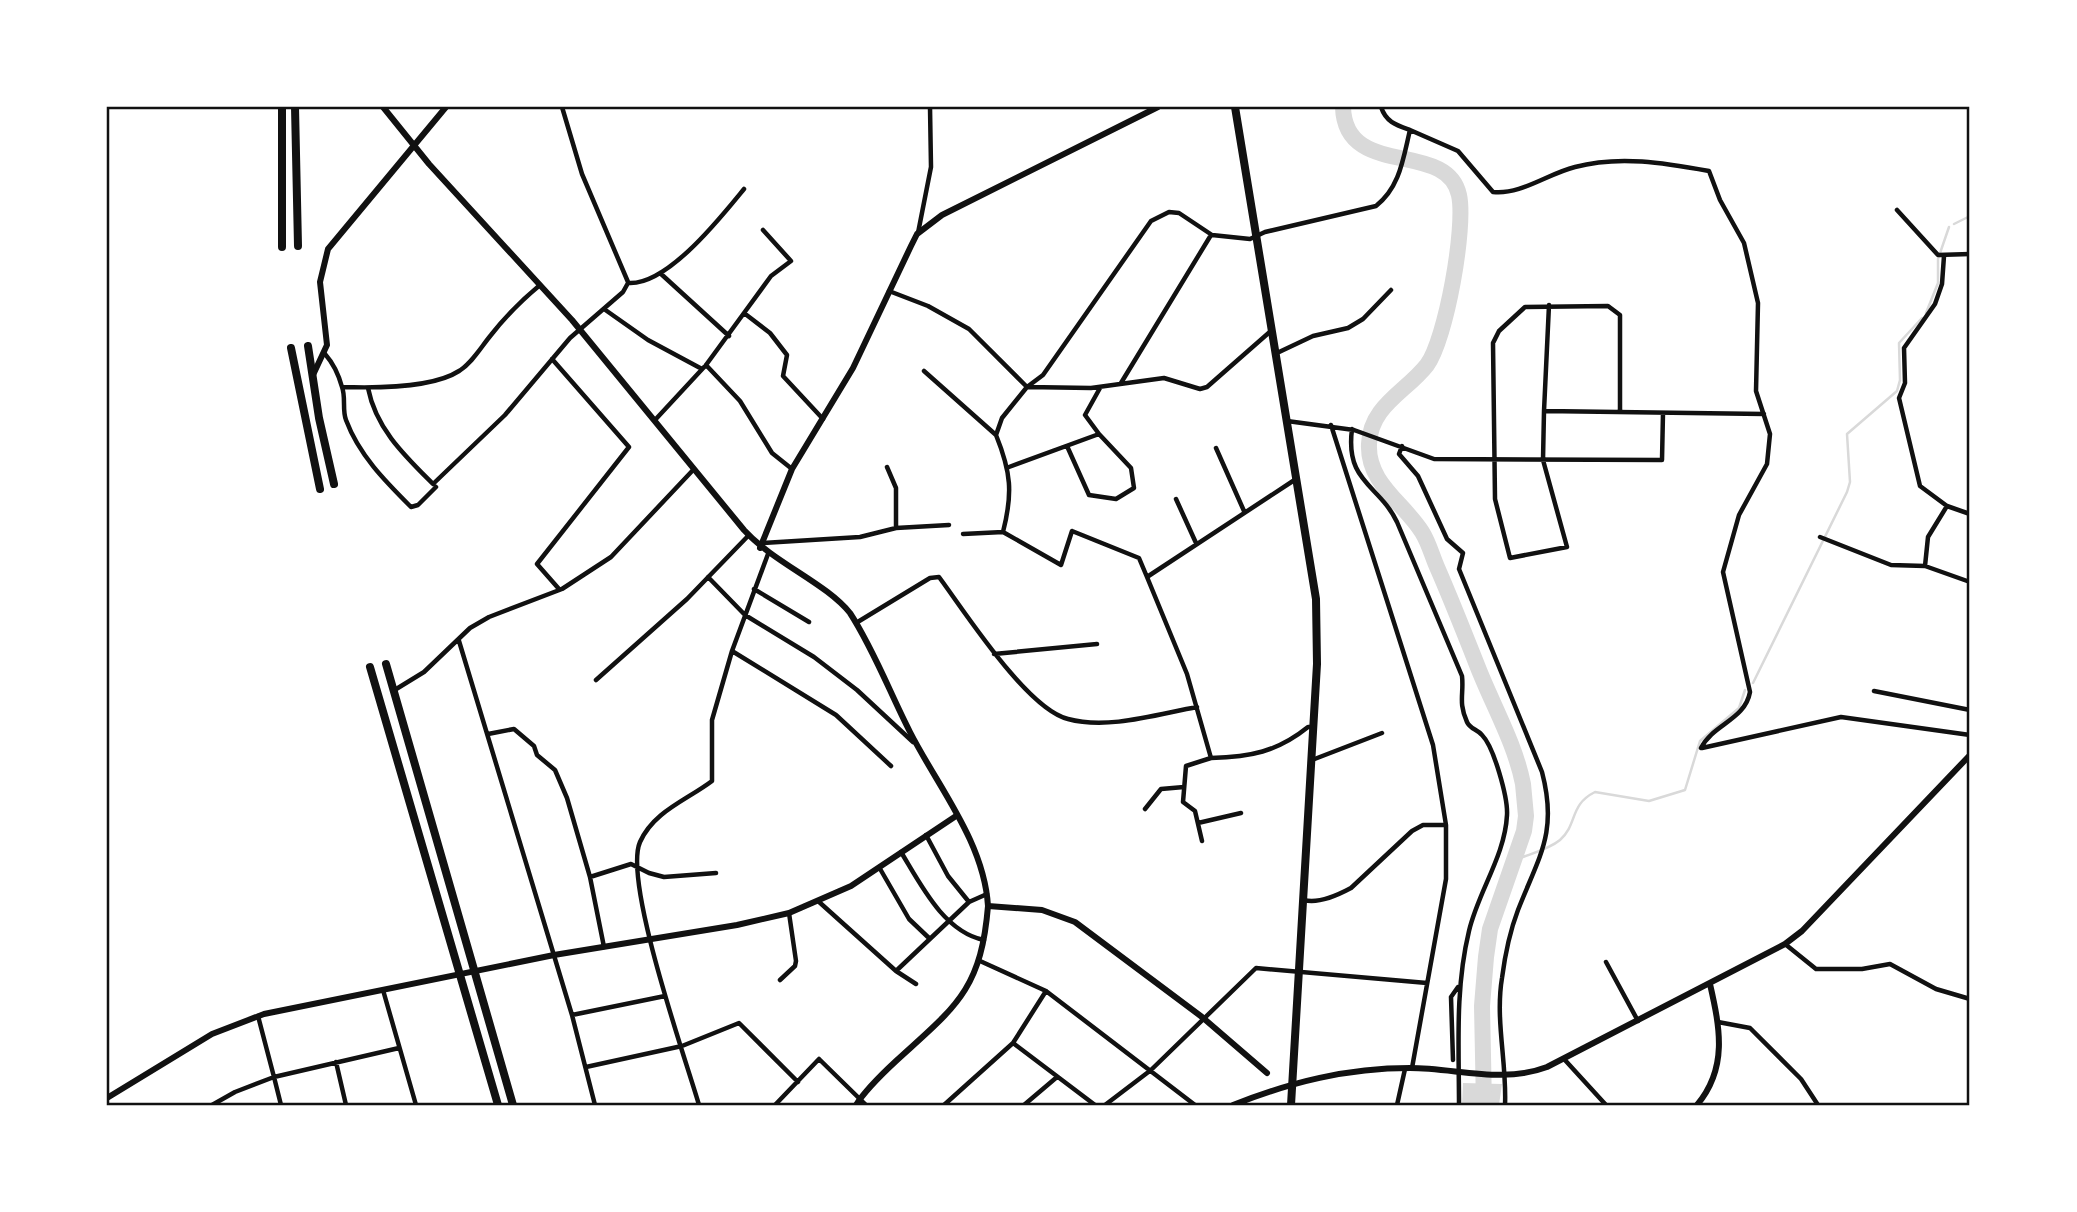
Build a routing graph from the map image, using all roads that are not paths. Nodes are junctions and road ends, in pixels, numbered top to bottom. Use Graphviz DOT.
graph roads {
  1 [pos="282,107"];
  2 [pos="295,107"];
  3 [pos="383,107"];
  4 [pos="446,107"];
  5 [pos="562,107"];
  6 [pos="930,107"];
  7 [pos="1158,107"];
  8 [pos="1235,107"];
  9 [pos="1381,107"];
  10 [pos="1410,130"];
  11 [pos="416,146"];
  12 [pos="744,189"];
  13 [pos="1896,210"];
  14 [pos="763,230"];
  15 [pos="918,234"];
  16 [pos="1257,234"];
  17 [pos="1212,235"];
  18 [pos="298,246"];
  19 [pos="282,247"];
  20 [pos="1970,254"];
  21 [pos="1941,256"];
  22 [pos="660,273"];
  23 [pos="628,283"];
  24 [pos="540,284"];
  25 [pos="1391,290"];
  26 [pos="889,291"];
  27 [pos="1549,305"];
  28 [pos="604,309"];
  29 [pos="744,313"];
  30 [pos="1272,329"];
  31 [pos="579,330"];
  32 [pos="729,336"];
  33 [pos="308,346"];
  34 [pos="291,348"];
  35 [pos="325,354"];
  36 [pos="1276,354"];
  37 [pos="552,359"];
  38 [pos="704,367"];
  39 [pos="923,371"];
  40 [pos="313,377"];
  41 [pos="1120,384"];
  42 [pos="342,387"];
  43 [pos="1027,387"];
  44 [pos="1101,387"];
  45 [pos="368,388"];
  46 [pos="1544,411"];
  47 [pos="1620,412"];
  48 [pos="1663,413"];
  49 [pos="1764,414"];
  50 [pos="823,419"];
  51 [pos="654,421"];
  52 [pos="1287,421"];
  53 [pos="1331,425"];
  54 [pos="1353,430"];
  55 [pos="1099,434"];
  56 [pos="996,435"];
  57 [pos="1067,446"];
  58 [pos="1400,446"];
  59 [pos="1216,448"];
  60 [pos="1492,459"];
  61 [pos="1543,460"];
  62 [pos="887,467"];
  63 [pos="1010,467"];
  64 [pos="694,469"];
  65 [pos="792,469"];
  66 [pos="1297,478"];
  67 [pos="334,484"];
  68 [pos="436,487"];
  69 [pos="320,489"];
  70 [pos="1177,499"];
  71 [pos="1947,506"];
  72 [pos="1244,511"];
  73 [pos="1970,514"];
  74 [pos="948,525"];
  75 [pos="896,528"];
  76 [pos="1003,532"];
  77 [pos="963,534"];
  78 [pos="748,536"];
  79 [pos="1820,537"];
  80 [pos="1196,543"];
  81 [pos="761,545"];
  82 [pos="768,554"];
  83 [pos="1925,566"];
  84 [pos="708,577"];
  85 [pos="1147,577"];
  86 [pos="1970,582"];
  87 [pos="559,589"];
  88 [pos="754,589"];
  89 [pos="745,615"];
  90 [pos="809,622"];
  91 [pos="856,623"];
  92 [pos="460,641"];
  93 [pos="1097,644"];
  94 [pos="732,651"];
  95 [pos="994,654"];
  96 [pos="386,664"];
  97 [pos="370,667"];
  98 [pos="596,680"];
  99 [pos="393,691"];
  100 [pos="1874,691"];
  101 [pos="1197,707"];
  102 [pos="1970,710"];
  103 [pos="1314,727"];
  104 [pos="1382,733"];
  105 [pos="488,734"];
  106 [pos="1970,735"];
  107 [pos="917,745"];
  108 [pos="1970,755"];
  109 [pos="1211,758"];
  110 [pos="1312,760"];
  111 [pos="891,766"];
  112 [pos="1184,788"];
  113 [pos="1145,809"];
  114 [pos="1241,813"];
  115 [pos="956,816"];
  116 [pos="1198,823"];
  117 [pos="1446,825"];
  118 [pos="926,835"];
  119 [pos="1202,841"];
  120 [pos="901,852"];
  121 [pos="879,867"];
  122 [pos="638,869"];
  123 [pos="716,873"];
  124 [pos="590,877"];
  125 [pos="987,894"];
  126 [pos="1303,900"];
  127 [pos="818,901"];
  128 [pos="969,902"];
  129 [pos="988,906"];
  130 [pos="789,913"];
  131 [pos="950,921"];
  132 [pos="649,938"];
  133 [pos="930,939"];
  134 [pos="985,940"];
  135 [pos="1785,944"];
  136 [pos="604,947"];
  137 [pos="554,955"];
  138 [pos="980,961"];
  139 [pos="1606,962"];
  140 [pos="896,971"];
  141 [pos="475,972"];
  142 [pos="1299,972"];
  143 [pos="461,975"];
  144 [pos="780,980"];
  145 [pos="1427,983"];
  146 [pos="916,984"];
  147 [pos="1710,984"];
  148 [pos="1458,988"];
  149 [pos="383,990"];
  150 [pos="1046,992"];
  151 [pos="665,996"];
  152 [pos="1970,999"];
  153 [pos="572,1015"];
  154 [pos="258,1016"];
  155 [pos="1202,1017"];
  156 [pos="1639,1021"];
  157 [pos="1458,1022"];
  158 [pos="1718,1022"];
  159 [pos="1450,1023"];
  160 [pos="1013,1043"];
  161 [pos="682,1046"];
  162 [pos="399,1048"];
  163 [pos="1564,1059"];
  164 [pos="1453,1060"];
  165 [pos="336,1062"];
  166 [pos="586,1067"];
  167 [pos="1408,1068"];
  168 [pos="1151,1070"];
  169 [pos="1266,1073"];
  170 [pos="1460,1074"];
  171 [pos="1504,1075"];
  172 [pos="274,1077"];
  173 [pos="1057,1077"];
  174 [pos="798,1082"];
  175 [pos="1293,1083"];
  176 [pos="107,1098"];
  177 [pos="858,1102"];
  178 [pos="212,1105"];
  179 [pos="281,1105"];
  180 [pos="346,1105"];
  181 [pos="416,1105"];
  182 [pos="498,1105"];
  183 [pos="513,1105"];
  184 [pos="595,1105"];
  185 [pos="699,1105"];
  186 [pos="775,1105"];
  187 [pos="866,1105"];
  188 [pos="944,1105"];
  189 [pos="1024,1105"];
  190 [pos="1095,1105"];
  191 [pos="1105,1105"];
  192 [pos="1195,1105"];
  193 [pos="1233,1105"];
  194 [pos="1292,1105"];
  195 [pos="1396,1105"];
  196 [pos="1459,1105"];
  197 [pos="1505,1105"];
  198 [pos="1606,1105"];
  199 [pos="1697,1105"];
  200 [pos="1818,1105"];
  1 -- 19 [label="highway"];
  2 -- 18 [label="highway"];
  3 -- 11 [label="street"];
  4 -- 11 [label="street"];
  5 -- 23 [label="street"];
  6 -- 15 [label="street"];
  7 -- 15 [label="street"];
  8 -- 16 [label="highway"];
  9 -- 10 [label="street"];
  10 -- 16 [label="street"];
  10 -- 49 [label="street"];
  11 -- 24 [label="street"];
  11 -- 35 [label="street"];
  12 -- 22 [label="street"];
  13 -- 21 [label="street"];
  14 -- 29 [label="street"];
  15 -- 26 [label="street"];
  16 -- 17 [label="street"];
  16 -- 30 [label="highway"];
  17 -- 41 [label="street"];
  17 -- 43 [label="street"];
  20 -- 21 [label="street"];
  21 -- 71 [label="street"];
  22 -- 23 [label="street"];
  22 -- 32 [label="street"];
  23 -- 28 [label="street"];
  24 -- 31 [label="street"];
  24 -- 45 [label="street"];
  25 -- 36 [label="street"];
  26 -- 43 [label="street"];
  26 -- 50 [label="street"];
  27 -- 46 [label="street"];
  27 -- 47 [label="street"];
  27 -- 60 [label="street"];
  28 -- 31 [label="street"];
  28 -- 38 [label="street"];
  29 -- 32 [label="street"];
  29 -- 50 [label="street"];
  30 -- 36 [label="highway"];
  30 -- 41 [label="street"];
  31 -- 37 [label="street"];
  31 -- 51 [label="street"];
  32 -- 38 [label="street"];
  33 -- 40 [label="highway"];
  34 -- 69 [label="highway"];
  35 -- 40 [label="street"];
  35 -- 42 [label="street"];
  36 -- 52 [label="highway"];
  37 -- 45 [label="street"];
  37 -- 87 [label="street"];
  38 -- 51 [label="street"];
  38 -- 65 [label="street"];
  39 -- 56 [label="street"];
  40 -- 67 [label="highway"];
  41 -- 44 [label="street"];
  42 -- 45 [label="street"];
  42 -- 68 [label="street"];
  43 -- 44 [label="street"];
  43 -- 56 [label="street"];
  44 -- 55 [label="street"];
  46 -- 47 [label="street"];
  46 -- 61 [label="street"];
  47 -- 48 [label="street"];
  48 -- 49 [label="street"];
  48 -- 61 [label="street"];
  49 -- 106 [label="street"];
  50 -- 65 [label="street"];
  51 -- 64 [label="street"];
  52 -- 53 [label="street"];
  52 -- 66 [label="highway"];
  53 -- 54 [label="street"];
  53 -- 117 [label="street"];
  54 -- 58 [label="street"];
  54 -- 148 [label="street"];
  55 -- 57 [label="street"];
  55 -- 57 [label="street"];
  56 -- 63 [label="street"];
  57 -- 63 [label="street"];
  58 -- 60 [label="street"];
  58 -- 171 [label="street"];
  59 -- 72 [label="street"];
  60 -- 61 [label="street"];
  60 -- 61 [label="street"];
  62 -- 75 [label="street"];
  63 -- 76 [label="street"];
  64 -- 78 [label="street"];
  64 -- 87 [label="street"];
  65 -- 81 [label="street"];
  66 -- 72 [label="street"];
  66 -- 103 [label="highway"];
  70 -- 80 [label="street"];
  71 -- 73 [label="street"];
  71 -- 83 [label="street"];
  72 -- 80 [label="street"];
  74 -- 75 [label="street"];
  75 -- 81 [label="street"];
  76 -- 77 [label="street"];
  76 -- 85 [label="street"];
  78 -- 81 [label="street"];
  78 -- 84 [label="street"];
  79 -- 83 [label="street"];
  80 -- 85 [label="street"];
  81 -- 82 [label="street"];
  82 -- 88 [label="street"];
  82 -- 91 [label="street"];
  83 -- 86 [label="street"];
  84 -- 89 [label="street"];
  84 -- 98 [label="street"];
  85 -- 101 [label="street"];
  87 -- 92 [label="street"];
  88 -- 89 [label="street"];
  88 -- 90 [label="street"];
  89 -- 94 [label="street"];
  89 -- 107 [label="street"];
  91 -- 95 [label="street"];
  91 -- 107 [label="street"];
  92 -- 99 [label="street"];
  92 -- 105 [label="street"];
  93 -- 95 [label="street"];
  94 -- 111 [label="street"];
  94 -- 122 [label="street"];
  95 -- 101 [label="street"];
  96 -- 99 [label="highway"];
  97 -- 143 [label="highway"];
  99 -- 141 [label="highway"];
  100 -- 102 [label="street"];
  101 -- 109 [label="street"];
  103 -- 109 [label="street"];
  103 -- 110 [label="highway"];
  104 -- 110 [label="street"];
  105 -- 124 [label="street"];
  105 -- 137 [label="street"];
  107 -- 115 [label="street"];
  108 -- 135 [label="street"];
  109 -- 112 [label="street"];
  110 -- 126 [label="highway"];
  112 -- 113 [label="street"];
  112 -- 116 [label="street"];
  114 -- 116 [label="street"];
  115 -- 118 [label="street"];
  115 -- 125 [label="street"];
  116 -- 119 [label="street"];
  117 -- 126 [label="street"];
  117 -- 145 [label="street"];
  118 -- 120 [label="street"];
  118 -- 128 [label="street"];
  120 -- 121 [label="street"];
  120 -- 131 [label="street"];
  121 -- 127 [label="street"];
  121 -- 133 [label="street"];
  122 -- 123 [label="street"];
  122 -- 124 [label="street"];
  122 -- 132 [label="street"];
  124 -- 136 [label="street"];
  125 -- 128 [label="street"];
  125 -- 129 [label="street"];
  126 -- 142 [label="highway"];
  127 -- 130 [label="street"];
  127 -- 140 [label="street"];
  128 -- 131 [label="street"];
  129 -- 134 [label="street"];
  129 -- 155 [label="street"];
  130 -- 132 [label="street"];
  130 -- 144 [label="street"];
  131 -- 133 [label="street"];
  131 -- 134 [label="street"];
  132 -- 136 [label="street"];
  132 -- 151 [label="street"];
  133 -- 140 [label="street"];
  134 -- 138 [label="street"];
  135 -- 147 [label="street"];
  135 -- 152 [label="street"];
  136 -- 137 [label="street"];
  137 -- 141 [label="street"];
  137 -- 153 [label="street"];
  138 -- 150 [label="street"];
  138 -- 177 [label="street"];
  139 -- 156 [label="street"];
  140 -- 146 [label="street"];
  141 -- 143 [label="street"];
  141 -- 183 [label="highway"];
  142 -- 145 [label="street"];
  142 -- 155 [label="street"];
  142 -- 175 [label="highway"];
  143 -- 149 [label="street"];
  143 -- 182 [label="highway"];
  145 -- 167 [label="street"];
  147 -- 156 [label="street"];
  147 -- 158 [label="street"];
  148 -- 157 [label="street"];
  148 -- 159 [label="street"];
  149 -- 154 [label="street"];
  149 -- 162 [label="street"];
  150 -- 160 [label="street"];
  150 -- 168 [label="street"];
  151 -- 153 [label="street"];
  151 -- 161 [label="street"];
  153 -- 166 [label="street"];
  154 -- 172 [label="street"];
  154 -- 176 [label="street"];
  155 -- 168 [label="street"];
  155 -- 169 [label="street"];
  156 -- 163 [label="street"];
  157 -- 159 [label="street"];
  157 -- 170 [label="street"];
  158 -- 199 [label="street"];
  158 -- 200 [label="street"];
  159 -- 164 [label="street"];
  160 -- 173 [label="street"];
  160 -- 188 [label="street"];
  161 -- 166 [label="street"];
  161 -- 174 [label="street"];
  161 -- 185 [label="street"];
  162 -- 165 [label="street"];
  162 -- 181 [label="street"];
  163 -- 171 [label="street"];
  163 -- 198 [label="street"];
  165 -- 172 [label="street"];
  165 -- 180 [label="street"];
  166 -- 184 [label="street"];
  167 -- 170 [label="street"];
  167 -- 175 [label="street"];
  167 -- 195 [label="street"];
  168 -- 191 [label="street"];
  168 -- 192 [label="street"];
  170 -- 171 [label="street"];
  170 -- 196 [label="street"];
  171 -- 197 [label="street"];
  172 -- 178 [label="street"];
  172 -- 179 [label="street"];
  173 -- 189 [label="street"];
  173 -- 190 [label="street"];
  174 -- 177 [label="street"];
  174 -- 186 [label="street"];
  175 -- 193 [label="street"];
  175 -- 194 [label="highway"];
  177 -- 187 [label="street"];
}
